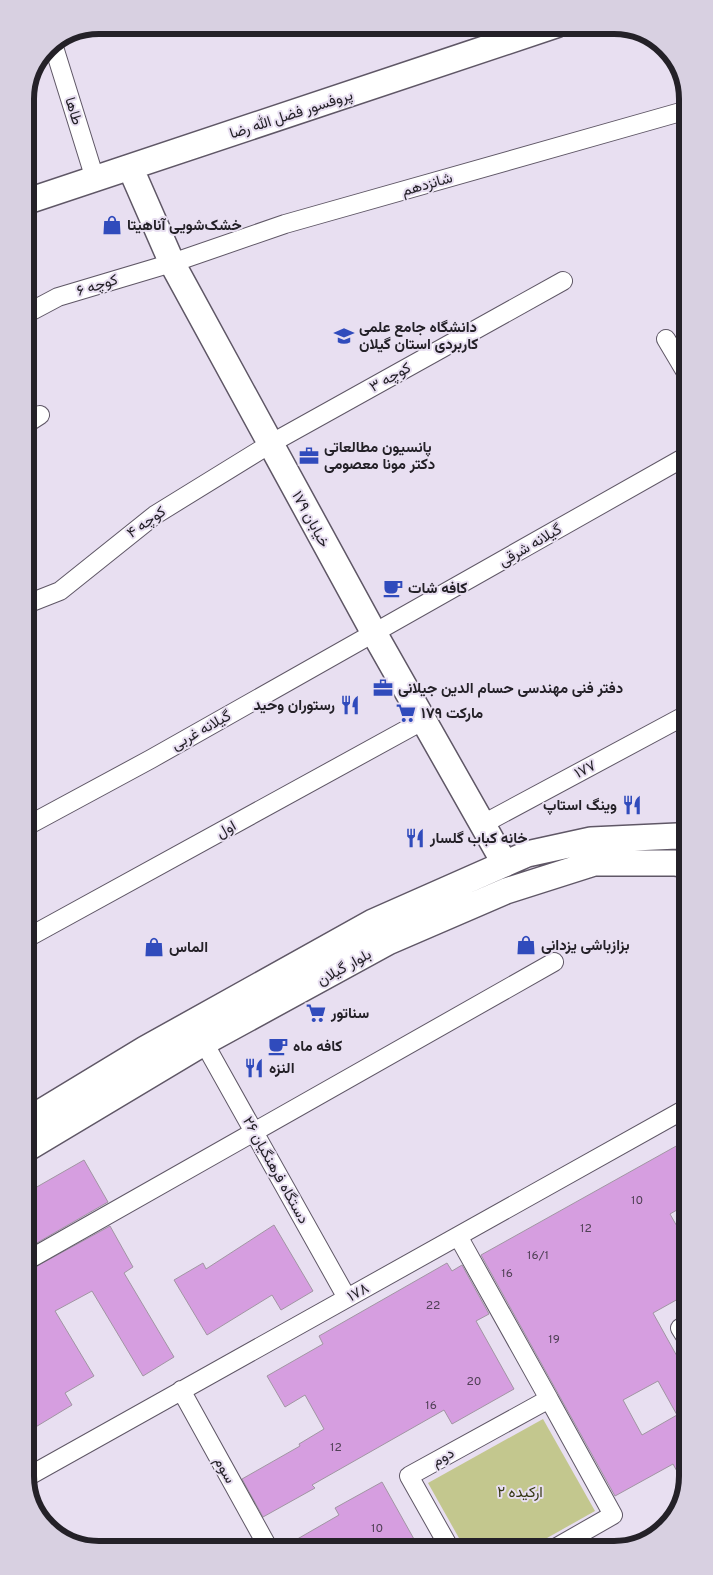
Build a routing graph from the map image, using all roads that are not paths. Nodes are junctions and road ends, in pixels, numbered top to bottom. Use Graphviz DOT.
graph roads {
  1 [pos="529,34"];
  2 [pos="55,51"];
  3 [pos="679,112"];
  4 [pos="130,167"];
  5 [pos="95,179"];
  6 [pos="34,199"];
  7 [pos="172,263"];
  8 [pos="563,281"];
  9 [pos="34,310"];
  10 [pos="666,339"];
  11 [pos="679,361"];
  12 [pos="270,444"];
  13 [pos="679,460"];
  14 [pos="34,601"];
  15 [pos="374,633"];
  16 [pos="679,719"];
  17 [pos="424,720"];
  18 [pos="34,822"];
  19 [pos="483,824"];
  20 [pos="679,836"];
  21 [pos="505,864"];
  22 [pos="679,864"];
  23 [pos="34,935"];
  24 [pos="554,962"];
  25 [pos="198,1033"];
  26 [pos="679,1112"];
  27 [pos="34,1117"];
  28 [pos="254,1131"];
  29 [pos="34,1144"];
  30 [pos="458,1236"];
  31 [pos="34,1257"];
  32 [pos="347,1298"];
  33 [pos="181,1390"];
  34 [pos="549,1399"];
  35 [pos="34,1473"];
  36 [pos="265,1541"];
  37 [pos="446,1541"];
  38 [pos="568,1541"];
  1 -- 4 [label="main road, پروفسور فضل الله رضا"];
  2 -- 5 [label="street, طاها"];
  3 -- 7 [label="street, شانزدهم"];
  4 -- 5 [label="main road, پروفسور فضل الله رضا"];
  4 -- 7 [label="main road, خیابان ۱۷۹"];
  5 -- 6 [label="main road, پروفسور فضل الله رضا"];
  7 -- 9 [label="street, کوچه ۶"];
  7 -- 12 [label="main road, خیابان ۱۷۹"];
  8 -- 12 [label="street, کوچه ۳"];
  10 -- 11 [label="street"];
  12 -- 14 [label="street, کوچه ۴"];
  12 -- 15 [label="main road, خیابان ۱۷۹"];
  13 -- 15 [label="street, گیلانه شرقی"];
  15 -- 17 [label="main road, خیابان ۱۷۹"];
  15 -- 18 [label="street, گیلانه غربی"];
  16 -- 19 [label="street, ۱۷۷"];
  17 -- 19 [label="main road, خیابان ۱۷۹"];
  17 -- 23 [label="street, اول"];
  19 -- 21 [label="main road, خیابان ۱۷۹"];
  20 -- 21 [label="main road, بلوار گیلان"];
  21 -- 25 [label="main road, بلوار گیلان"];
  22 -- 25 [label="main road, بلوار گیلان"];
  24 -- 28 [label="street"];
  25 -- 27 [label="main road, بلوار گیلان"];
  25 -- 28 [label="street, ۲۶ دستگاه فرهنگیان"];
  25 -- 29 [label="main road, بلوار گیلان"];
  26 -- 30 [label="street, ۱۷۸"];
  28 -- 31 [label="street"];
  28 -- 32 [label="street, ۲۶ دستگاه فرهنگیان"];
  30 -- 32 [label="street, ۱۷۸"];
  30 -- 34 [label="street"];
  32 -- 33 [label="street, ۱۷۸"];
  33 -- 35 [label="street, ۱۷۸"];
  33 -- 36 [label="street, سوم"];
  34 -- 37 [label="street, دوم"];
  34 -- 38 [label="street"];
}
